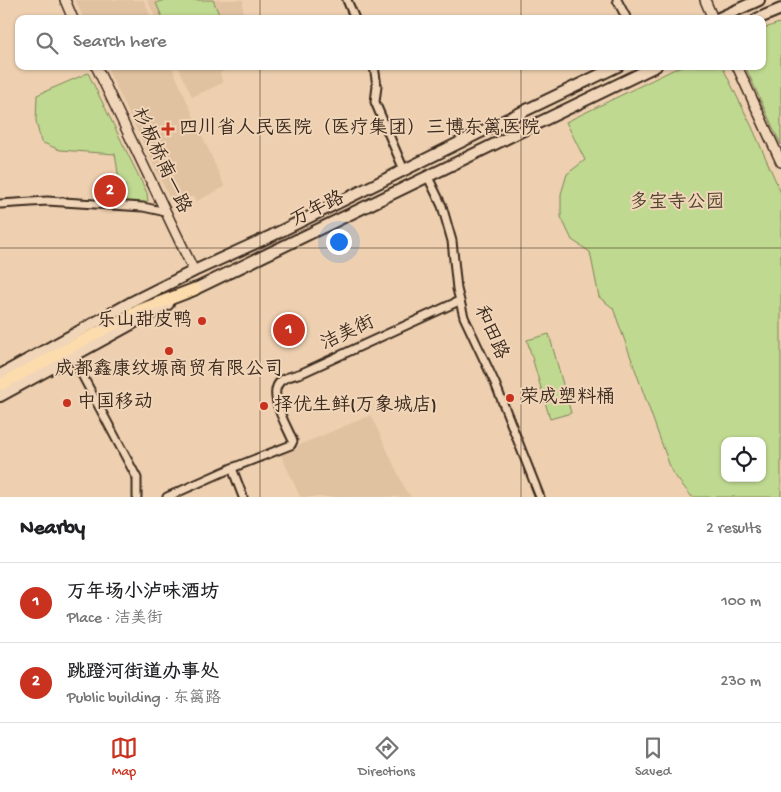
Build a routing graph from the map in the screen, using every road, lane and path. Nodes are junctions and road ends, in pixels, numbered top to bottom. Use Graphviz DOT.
graph roads {
  1 [pos="64,0"];
  2 [pos="347,0"];
  3 [pos="618,0"];
  4 [pos="704,0"];
  5 [pos="759,0"];
  6 [pos="781,9"];
  7 [pos="72,15"];
  8 [pos="353,15"];
  9 [pos="625,15"];
  10 [pos="711,15"];
  11 [pos="726,15"];
  12 [pos="766,15"];
  13 [pos="98,70"];
  14 [pos="375,70"];
  15 [pos="610,70"];
  16 [pos="648,70"];
  17 [pos="739,70"];
  18 [pos="781,162"];
  19 [pos="404,170"];
  20 [pos="428,177"];
  21 [pos="0,204"];
  22 [pos="166,212"];
  23 [pos="194,271"];
  24 [pos="195,289"];
  25 [pos="459,301"];
  26 [pos="72,356"];
  27 [pos="0,375"];
  28 [pos="0,385"];
  29 [pos="0,396"];
  30 [pos="232,468"];
  31 [pos="138,497"];
  32 [pos="167,497"];
  33 [pos="243,497"];
  34 [pos="540,497"];
  1 -- 7 [label="street"];
  2 -- 8 [label="street"];
  3 -- 9 [label="street"];
  4 -- 10 [label="street"];
  5 -- 11 [label="main road"];
  6 -- 12 [label="main road"];
  13 -- 22 [label="street, 杉板桥南一路"];
  14 -- 19 [label="street"];
  15 -- 19 [label="main road, 万年路"];
  16 -- 20 [label="main road, 万年路"];
  17 -- 18 [label="street"];
  19 -- 23 [label="main road, 万年路"];
  20 -- 24 [label="main road, 万年路"];
  20 -- 25 [label="street, 和田路"];
  21 -- 22 [label="street"];
  22 -- 23 [label="street, 杉板桥南一路"];
  23 -- 27 [label="main road, 万年路"];
  24 -- 26 [label="main road, 万年路"];
  24 -- 28 [label="highway"];
  25 -- 30 [label="street, 洁美街"];
  25 -- 34 [label="street, 和田路"];
  26 -- 29 [label="main road, 万年路"];
  26 -- 31 [label="street"];
  30 -- 32 [label="street"];
  30 -- 33 [label="street"];
}
